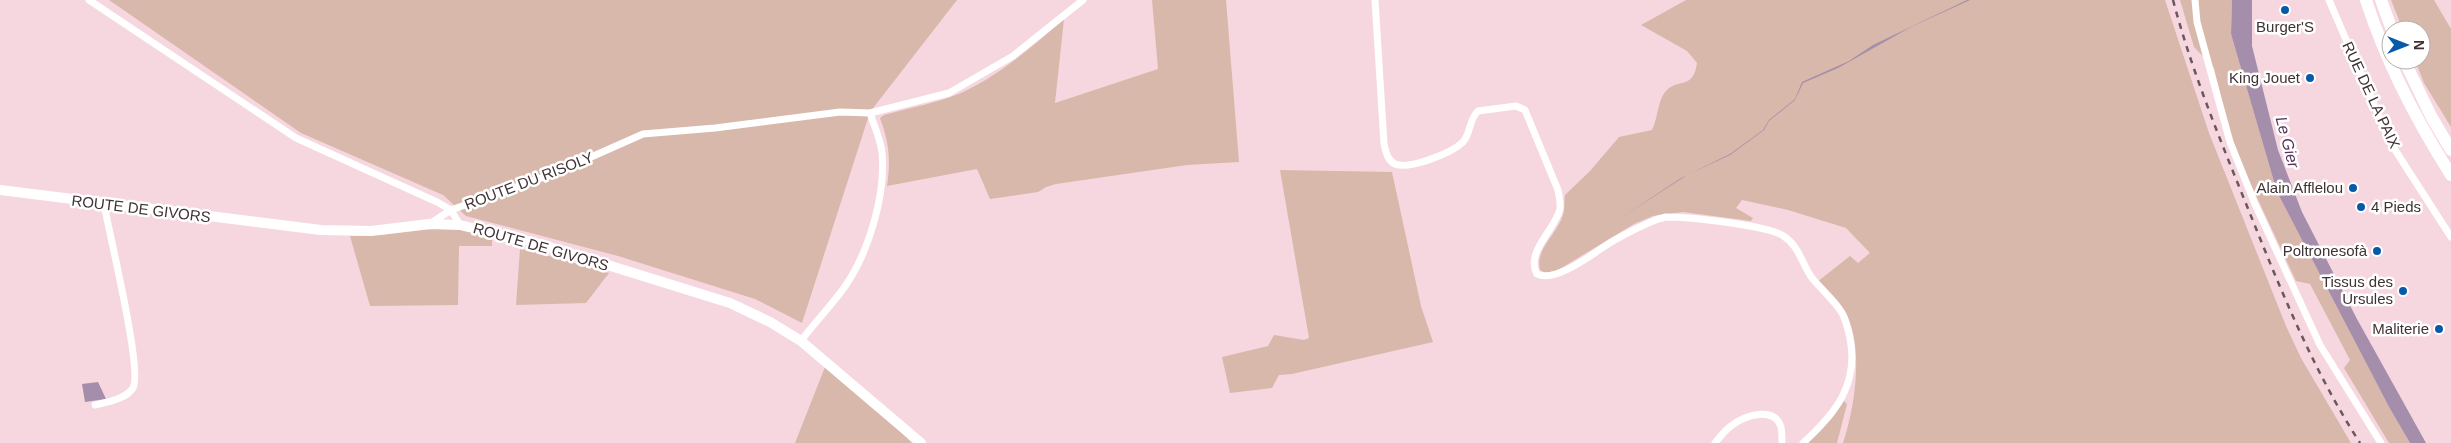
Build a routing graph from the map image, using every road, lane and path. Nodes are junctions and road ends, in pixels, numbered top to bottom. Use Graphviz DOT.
graph roads {
  1 [pos="90,0"];
  2 [pos="1084,0"];
  3 [pos="1375,0"];
  4 [pos="2195,0"];
  5 [pos="2329,0"];
  6 [pos="2366,0"];
  7 [pos="2380,0"];
  8 [pos="2388,20"];
  9 [pos="2409,70"];
  10 [pos="870,113"];
  11 [pos="2451,150"];
  12 [pos="2451,175"];
  13 [pos="0,190"];
  14 [pos="104,204"];
  15 [pos="450,210"];
  16 [pos="430,224"];
  17 [pos="460,225"];
  18 [pos="2451,237"];
  19 [pos="801,341"];
  20 [pos="95,405"];
  21 [pos="921,443"];
  22 [pos="1715,443"];
  23 [pos="1782,443"];
  24 [pos="1804,443"];
  25 [pos="2381,443"];
  1 -- 15 [label="street, ROUTE DU RISOLY"];
  2 -- 10 [label="street, ROUTE DU RISOLY"];
  3 -- 24 [label="street"];
  4 -- 25 [label="street"];
  5 -- 18 [label="street, RUE DE LA PAIX"];
  6 -- 12 [label="highway"];
  7 -- 8 [label="highway"];
  9 -- 11 [label="highway"];
  10 -- 15 [label="street, ROUTE DU RISOLY"];
  10 -- 19 [label="street"];
  13 -- 14 [label="street, ROUTE DE GIVORS"];
  14 -- 16 [label="street, ROUTE DE GIVORS"];
  14 -- 20 [label="street"];
  15 -- 16 [label="street"];
  15 -- 17 [label="street"];
  16 -- 17 [label="street, ROUTE DE GIVORS"];
  17 -- 19 [label="street, ROUTE DE GIVORS"];
  19 -- 21 [label="street, ROUTE DE GIVORS"];
  22 -- 23 [label="street"];
}
